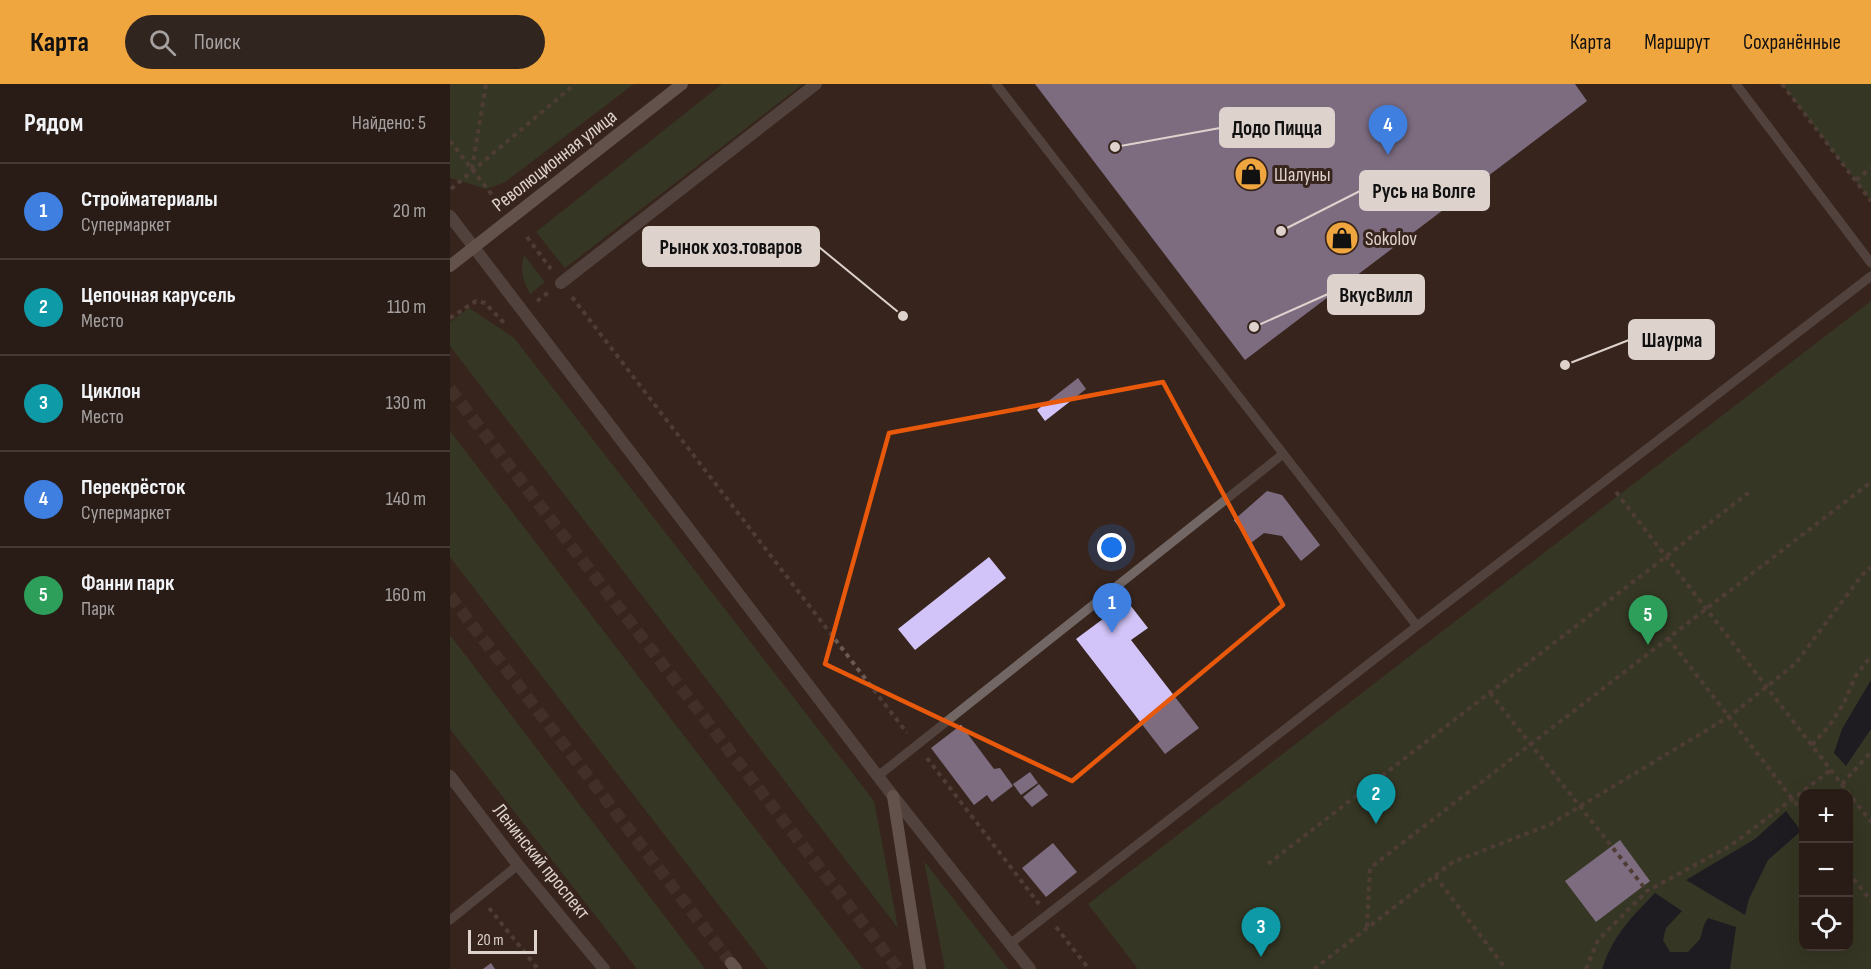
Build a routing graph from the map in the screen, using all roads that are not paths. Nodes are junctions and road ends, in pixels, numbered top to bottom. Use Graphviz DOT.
graph roads {
  1 [pos="682,84"];
  2 [pos="816,84"];
  3 [pos="996,84"];
  4 [pos="1736,84"];
  5 [pos="450,216"];
  6 [pos="474,248"];
  7 [pos="1871,263"];
  8 [pos="450,266"];
  9 [pos="1871,276"];
  10 [pos="561,283"];
  11 [pos="1283,454"];
  12 [pos="1417,626"];
  13 [pos="450,776"];
  14 [pos="878,776"];
  15 [pos="893,796"];
  16 [pos="518,865"];
  17 [pos="450,920"];
  18 [pos="1010,944"];
  19 [pos="604,969"];
  20 [pos="920,969"];
  21 [pos="1030,969"];
  1 -- 6 [label="main road, Революционная улица"];
  2 -- 10 [label="street"];
  3 -- 11 [label="lane"];
  4 -- 7 [label="lane"];
  5 -- 6 [label="street"];
  6 -- 8 [label="main road, Революционная улица"];
  6 -- 14 [label="street"];
  9 -- 12 [label="lane"];
  11 -- 12 [label="lane"];
  11 -- 14 [label="lane"];
  12 -- 18 [label="lane"];
  13 -- 16 [label="street, Ленинский проспект"];
  14 -- 15 [label="street"];
  15 -- 18 [label="street"];
  15 -- 20 [label="main road"];
  16 -- 17 [label="lane"];
  16 -- 19 [label="street, Ленинский проспект"];
  18 -- 21 [label="street"];
}
